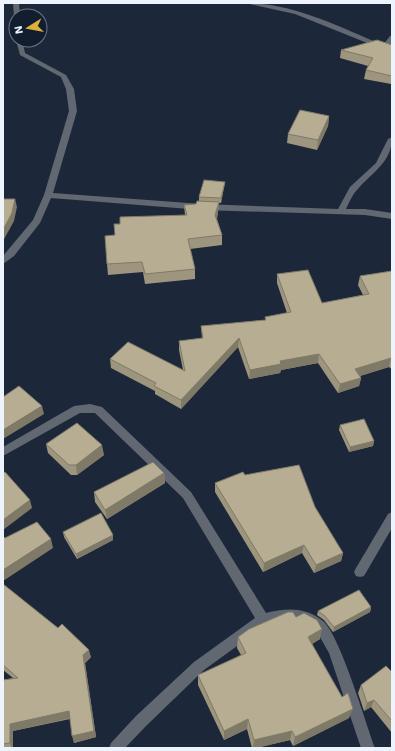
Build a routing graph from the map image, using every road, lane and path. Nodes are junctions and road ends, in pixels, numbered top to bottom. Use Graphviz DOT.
graph roads {
  1 [pos="248,3"];
  2 [pos="392,37"];
  3 [pos="20,48"];
  4 [pos="389,50"];
  5 [pos="392,139"];
  6 [pos="48,194"];
  7 [pos="340,212"];
  8 [pos="392,216"];
  9 [pos="3,261"];
  10 [pos="3,452"];
  11 [pos="392,517"];
  12 [pos="360,572"];
  13 [pos="263,620"];
  14 [pos="116,748"];
  15 [pos="368,748"];
  1 -- 4 [label="street"];
  2 -- 4 [label="street"];
  3 -- 6 [label="street"];
  5 -- 7 [label="street"];
  6 -- 7 [label="street"];
  6 -- 9 [label="street"];
  7 -- 8 [label="street"];
  10 -- 13 [label="street"];
  11 -- 12 [label="street"];
  13 -- 14 [label="street"];
  13 -- 15 [label="street"];
}
